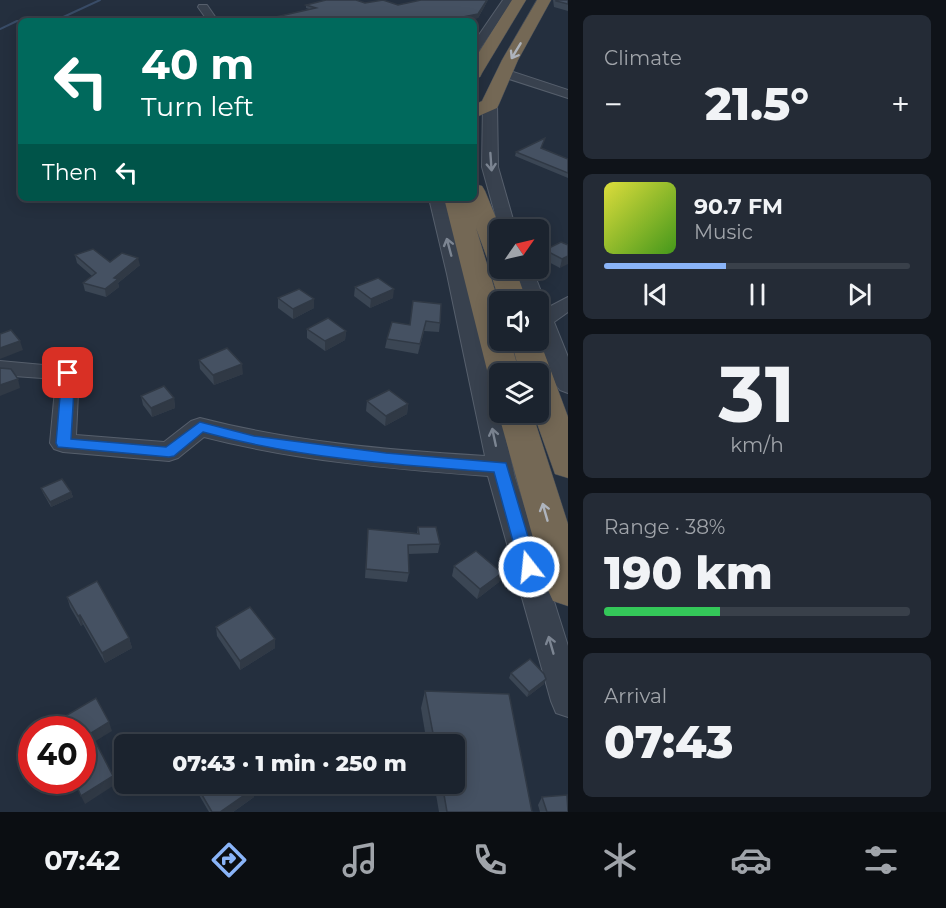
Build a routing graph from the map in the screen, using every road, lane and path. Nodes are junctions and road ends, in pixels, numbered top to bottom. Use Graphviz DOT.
graph roads {
  1 [pos="508,0"];
  2 [pos="519,0"];
  3 [pos="544,0"];
  4 [pos="203,7"];
  5 [pos="211,18"];
  6 [pos="477,46"];
  7 [pos="477,68"];
  8 [pos="504,73"];
  9 [pos="568,94"];
  10 [pos="489,104"];
  11 [pos="477,110"];
  12 [pos="477,199"];
  13 [pos="438,201"];
  14 [pos="456,201"];
  15 [pos="504,219"];
  16 [pos="489,231"];
  17 [pos="568,303"];
  18 [pos="549,312"];
  19 [pos="549,345"];
  20 [pos="501,363"];
  21 [pos="0,368"];
  22 [pos="568,385"];
  23 [pos="549,411"];
  24 [pos="518,423"];
  25 [pos="568,465"];
  26 [pos="500,467"];
  27 [pos="568,588"];
  28 [pos="568,701"];
  1 -- 6 [label="street"];
  2 -- 7 [label="highway"];
  3 -- 8 [label="highway, one-way"];
  4 -- 5 [label="street"];
  8 -- 9 [label="street"];
  8 -- 10 [label="highway"];
  10 -- 11 [label="highway"];
  10 -- 15 [label="street, one-way"];
  12 -- 16 [label="highway"];
  26 -- 13 [label="street, one-way"];
  14 -- 20 [label="highway"];
  17 -- 18 [label="street"];
  19 -- 22 [label="street"];
  21 -- 26 [label="street"];
  23 -- 25 [label="highway"];
  27 -- 24 [label="highway, one-way"];
  28 -- 26 [label="street, one-way"];
}
